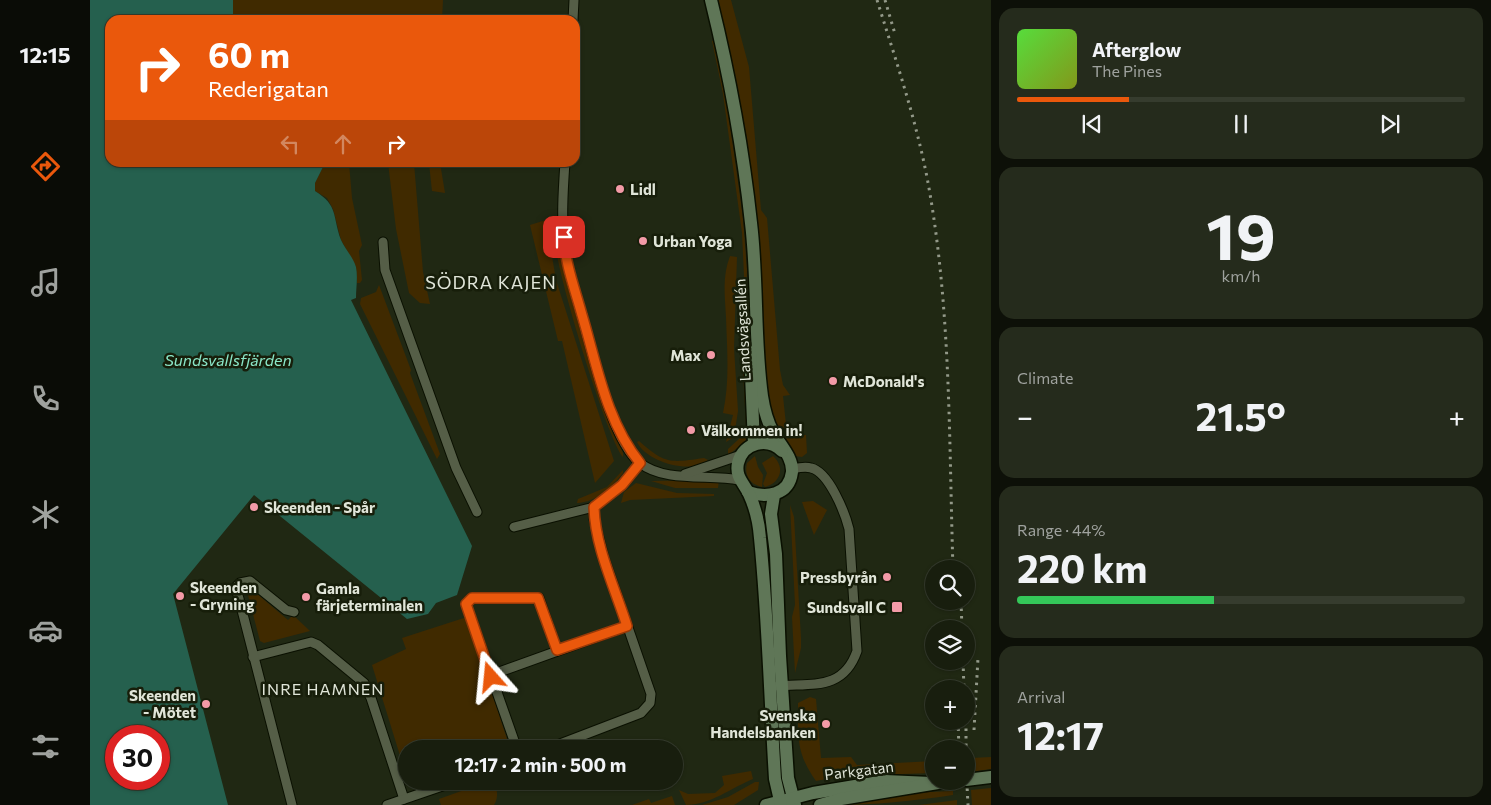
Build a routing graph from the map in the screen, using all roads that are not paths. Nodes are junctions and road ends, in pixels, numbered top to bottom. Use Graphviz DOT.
graph roads {
  1 [pos="574,0"];
  2 [pos="711,0"];
  3 [pos="573,15"];
  4 [pos="565,167"];
  5 [pos="747,194"];
  6 [pos="383,242"];
  7 [pos="754,444"];
  8 [pos="741,455"];
  9 [pos="640,463"];
  10 [pos="791,464"];
  11 [pos="685,474"];
  12 [pos="739,480"];
  13 [pos="748,492"];
  14 [pos="774,495"];
  15 [pos="594,507"];
  16 [pos="477,512"];
  17 [pos="514,527"];
  18 [pos="294,612"];
  19 [pos="627,626"];
  20 [pos="557,650"];
  21 [pos="253,657"];
  22 [pos="491,675"];
  23 [pos="776,686"];
  24 [pos="514,740"];
  25 [pos="570,740"];
  26 [pos="991,777"];
  27 [pos="975,779"];
  28 [pos="925,783"];
  29 [pos="925,784"];
  30 [pos="432,790"];
  31 [pos="404,800"];
  32 [pos="794,802"];
  33 [pos="780,803"];
  34 [pos="292,805"];
  35 [pos="386,805"];
  36 [pos="766,805"];
  37 [pos="820,805"];
  1 -- 3 [label="street"];
  2 -- 5 [label="main road, Landsvägsallén"];
  4 -- 9 [label="street"];
  5 -- 7 [label="main road, Landsvägsallén"];
  5 -- 10 [label="main road, Landsvägsallén"];
  6 -- 16 [label="street"];
  7 -- 8 [label="main road"];
  7 -- 10 [label="main road"];
  8 -- 11 [label="street"];
  8 -- 12 [label="main road"];
  9 -- 11 [label="street"];
  9 -- 15 [label="street"];
  10 -- 14 [label="main road"];
  10 -- 23 [label="street"];
  11 -- 12 [label="street"];
  12 -- 13 [label="main road"];
  13 -- 14 [label="main road"];
  13 -- 23 [label="main road"];
  14 -- 23 [label="main road"];
  15 -- 17 [label="street"];
  15 -- 19 [label="street"];
  18 -- 21 [label="street"];
  19 -- 20 [label="street"];
  19 -- 25 [label="street"];
  20 -- 22 [label="street"];
  20 -- 22 [label="street"];
  21 -- 31 [label="street"];
  21 -- 34 [label="street"];
  22 -- 24 [label="street"];
  23 -- 32 [label="main road"];
  23 -- 33 [label="main road"];
  26 -- 27 [label="main road"];
  28 -- 32 [label="main road, Parkgatan"];
  29 -- 37 [label="main road, Parkgatan"];
  30 -- 31 [label="street"];
  31 -- 35 [label="street"];
  32 -- 33 [label="main road"];
  33 -- 36 [label="main road"];
}
